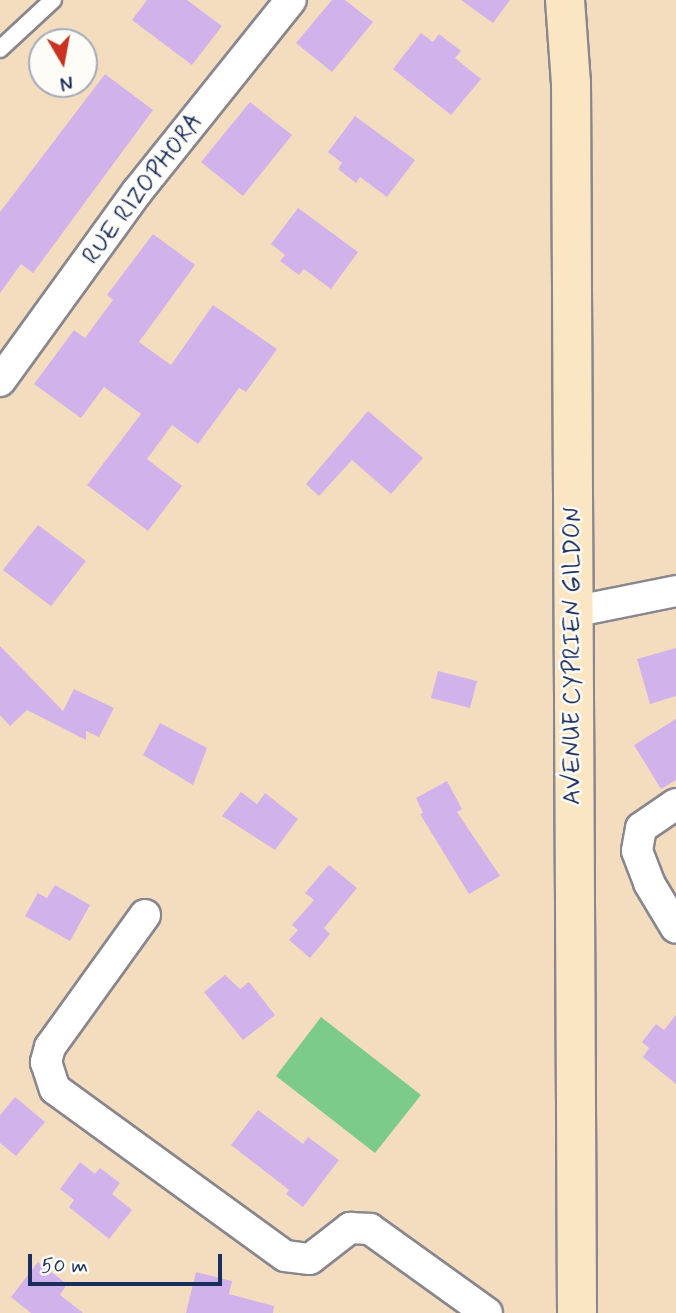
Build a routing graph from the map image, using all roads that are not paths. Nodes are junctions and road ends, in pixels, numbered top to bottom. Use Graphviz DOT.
graph roads {
  1 [pos="54,0"];
  2 [pos="291,0"];
  3 [pos="565,0"];
  4 [pos="0,49"];
  5 [pos="0,381"];
  6 [pos="676,591"];
  7 [pos="572,612"];
  8 [pos="676,804"];
  9 [pos="145,915"];
  10 [pos="676,928"];
  11 [pos="486,1313"];
  12 [pos="577,1313"];
  1 -- 4 [label="lane"];
  2 -- 5 [label="street, RUE RIZOPHORA"];
  3 -- 7 [label="street, AVENUE CYPRIEN GILDON"];
  6 -- 7 [label="street"];
  7 -- 12 [label="street, AVENUE CYPRIEN GILDON"];
  8 -- 10 [label="street"];
  9 -- 11 [label="street"];
}
